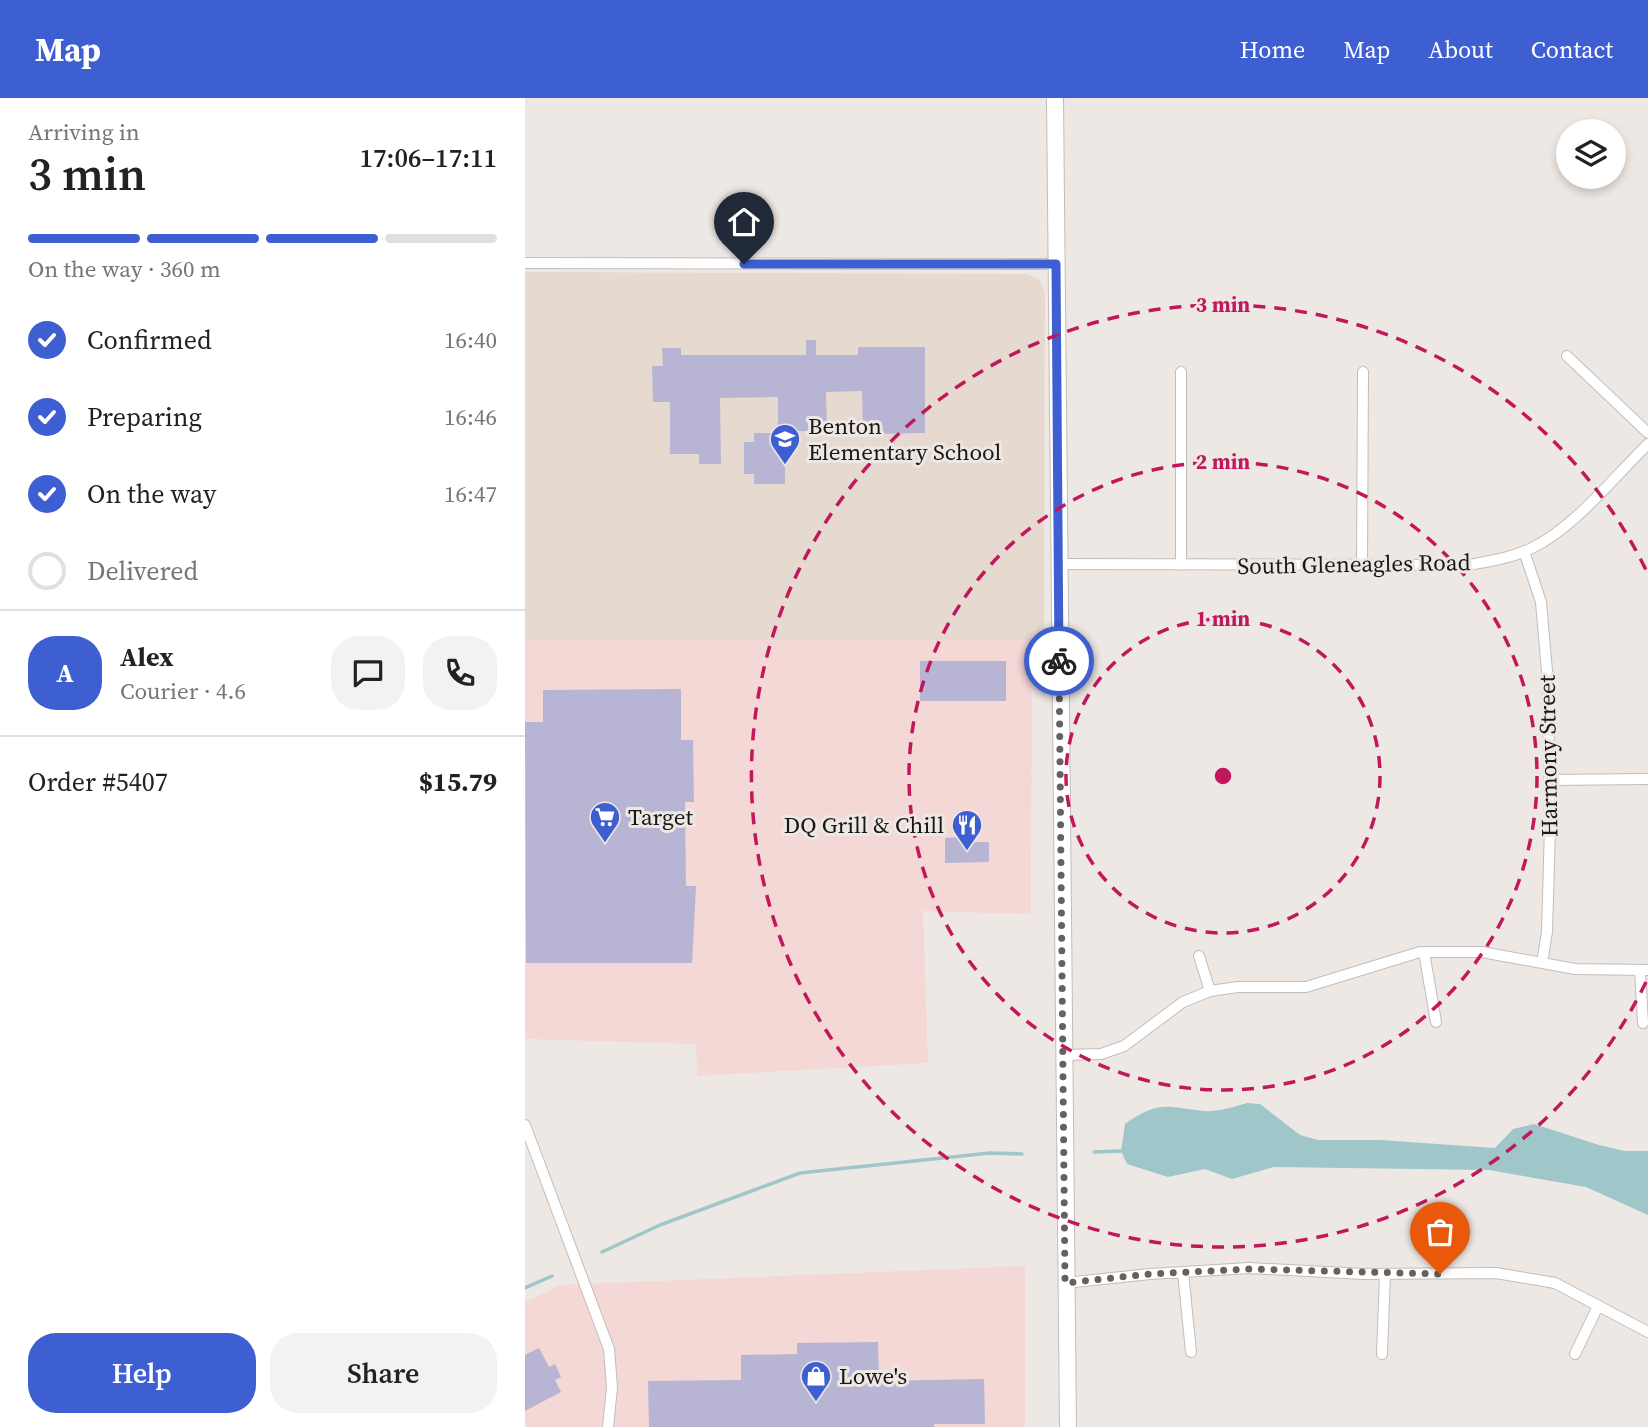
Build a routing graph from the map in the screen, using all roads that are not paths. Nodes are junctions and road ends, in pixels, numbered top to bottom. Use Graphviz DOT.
graph roads {
  1 [pos="1055,98"];
  2 [pos="525,263"];
  3 [pos="1056,264"];
  4 [pos="1567,356"];
  5 [pos="1181,372"];
  6 [pos="1363,372"];
  7 [pos="1648,433"];
  8 [pos="1648,444"];
  9 [pos="1524,551"];
  10 [pos="1059,564"];
  11 [pos="1181,565"];
  12 [pos="1362,565"];
  13 [pos="1648,779"];
  14 [pos="1549,780"];
  15 [pos="1424,951"];
  16 [pos="1199,956"];
  17 [pos="1542,963"];
  18 [pos="1644,970"];
  19 [pos="1210,991"];
  20 [pos="1436,1022"];
  21 [pos="1643,1023"];
  22 [pos="1064,1055"];
  23 [pos="525,1125"];
  24 [pos="1183,1272"];
  25 [pos="1384,1274"];
  26 [pos="1065,1283"];
  27 [pos="1598,1306"];
  28 [pos="1648,1332"];
  29 [pos="1191,1352"];
  30 [pos="1382,1354"];
  31 [pos="1575,1354"];
  32 [pos="608,1427"];
  33 [pos="1068,1427"];
  1 -- 3 [label="main road"];
  2 -- 3 [label="street"];
  3 -- 10 [label="main road"];
  4 -- 7 [label="street"];
  5 -- 11 [label="street"];
  6 -- 12 [label="street"];
  8 -- 9 [label="street, South Gleneagles Road"];
  9 -- 12 [label="street, South Gleneagles Road"];
  9 -- 14 [label="street, Harmony Street"];
  10 -- 11 [label="street, South Gleneagles Road"];
  10 -- 22 [label="main road"];
  11 -- 12 [label="street, South Gleneagles Road"];
  13 -- 14 [label="street"];
  14 -- 17 [label="street, Harmony Street"];
  15 -- 17 [label="street"];
  15 -- 19 [label="street"];
  15 -- 20 [label="street"];
  16 -- 19 [label="street"];
  17 -- 18 [label="street"];
  18 -- 21 [label="street"];
  19 -- 22 [label="street"];
  22 -- 26 [label="main road"];
  23 -- 32 [label="street"];
  24 -- 25 [label="street"];
  24 -- 26 [label="street"];
  24 -- 29 [label="street"];
  25 -- 27 [label="street"];
  25 -- 30 [label="street"];
  26 -- 33 [label="main road"];
  27 -- 28 [label="street"];
  27 -- 31 [label="street"];
}
